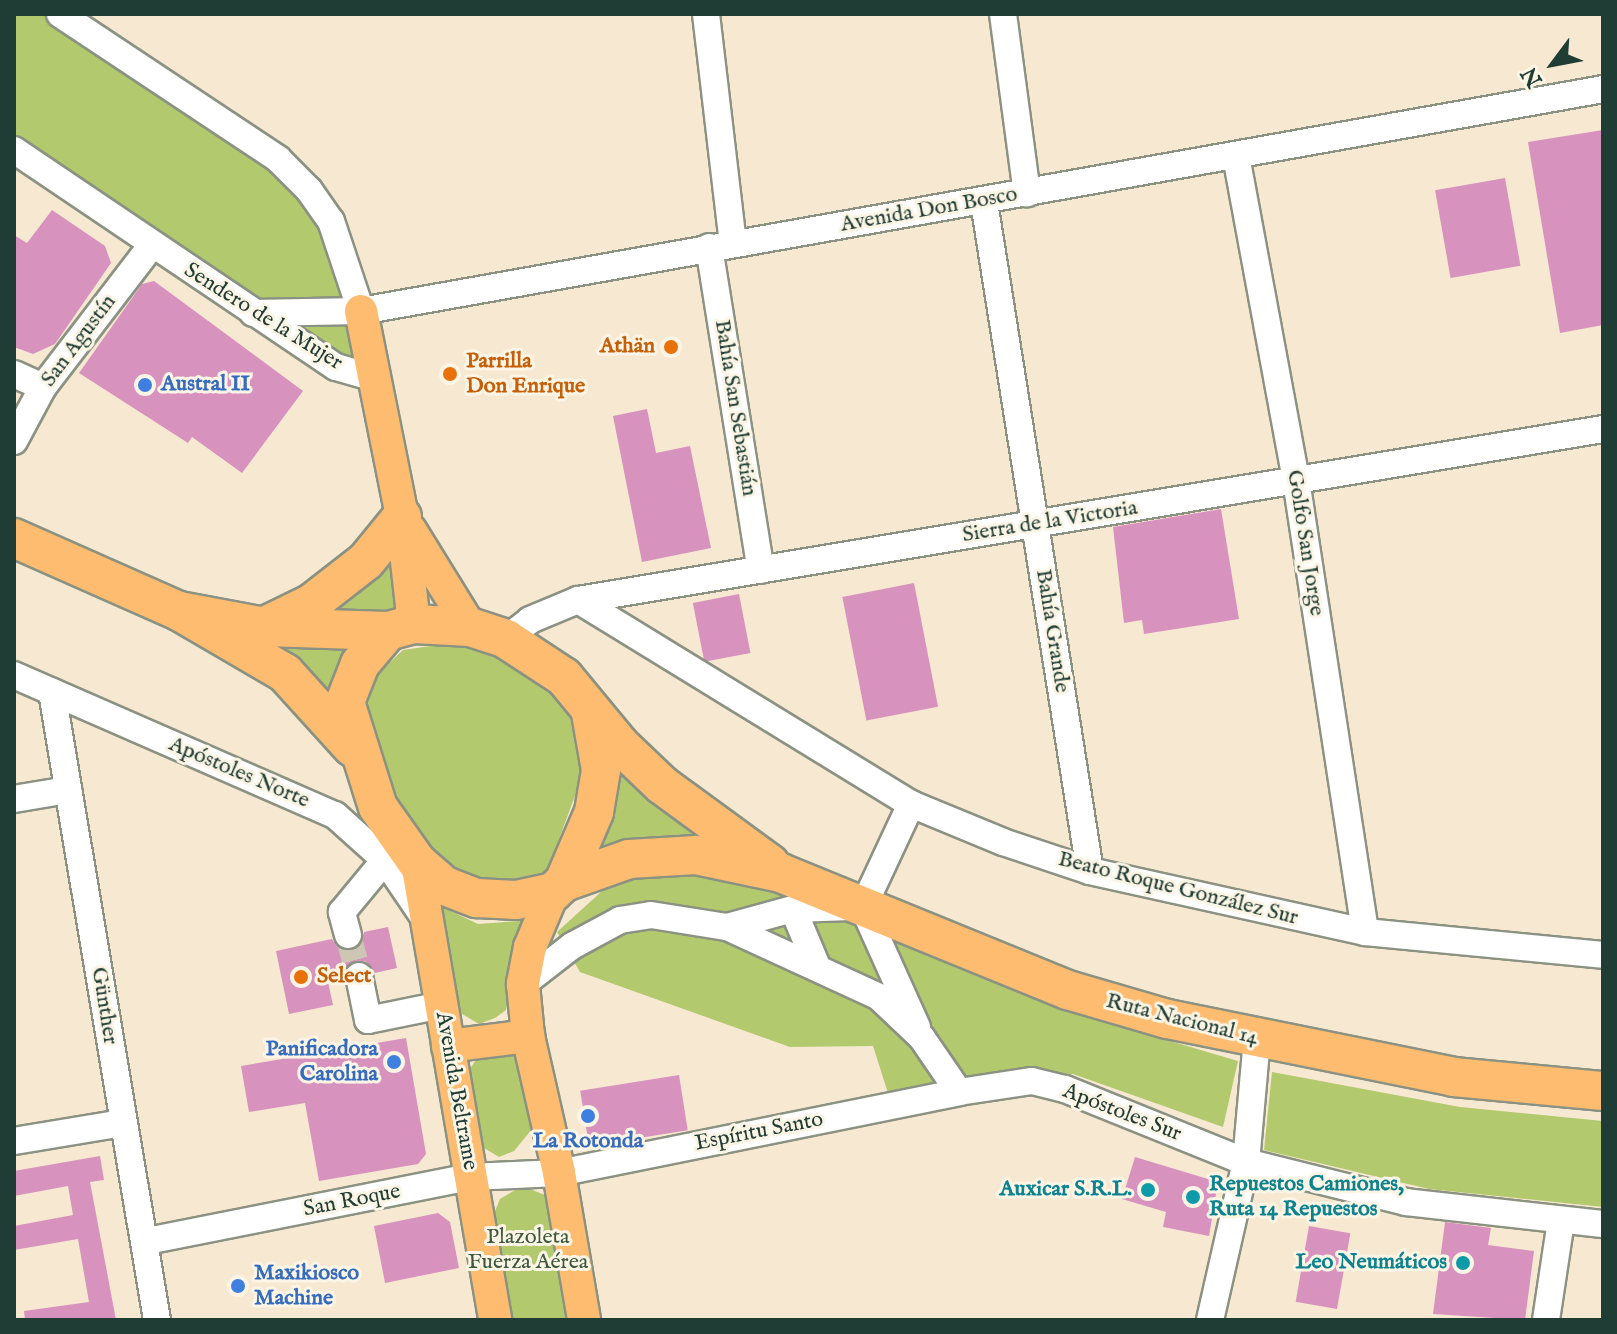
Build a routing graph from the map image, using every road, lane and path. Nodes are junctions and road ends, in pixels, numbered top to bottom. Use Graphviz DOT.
graph roads {
  1 [pos="60,14"];
  2 [pos="706,14"];
  3 [pos="1003,14"];
  4 [pos="1603,89"];
  5 [pos="14,150"];
  6 [pos="1236,156"];
  7 [pos="1027,193"];
  8 [pos="984,202"];
  9 [pos="721,245"];
  10 [pos="151,246"];
  11 [pos="361,311"];
  12 [pos="253,313"];
  13 [pos="14,374"];
  14 [pos="375,378"];
  15 [pos="43,387"];
  16 [pos="1603,429"];
  17 [pos="14,441"];
  18 [pos="1296,480"];
  19 [pos="402,517"];
  20 [pos="1034,524"];
  21 [pos="14,538"];
  22 [pos="761,570"];
  23 [pos="578,600"];
  24 [pos="179,611"];
  25 [pos="265,627"];
  26 [pos="470,627"];
  27 [pos="401,628"];
  28 [pos="506,639"];
  29 [pos="14,675"];
  30 [pos="52,692"];
  31 [pos="588,703"];
  32 [pos="358,756"];
  33 [pos="68,790"];
  34 [pos="14,799"];
  35 [pos="911,804"];
  36 [pos="401,861"];
  37 [pos="1090,871"];
  38 [pos="781,873"];
  39 [pos="558,887"];
  40 [pos="863,907"];
  41 [pos="793,909"];
  42 [pos="727,927"];
  43 [pos="1365,932"];
  44 [pos="348,935"];
  45 [pos="1603,955"];
  46 [pos="816,964"];
  47 [pos="359,976"];
  48 [pos="523,984"];
  49 [pos="441,1005"];
  50 [pos="528,1036"];
  51 [pos="922,1038"];
  52 [pos="1257,1039"];
  53 [pos="448,1046"];
  54 [pos="1603,1091"];
  55 [pos="959,1092"];
  56 [pos="123,1123"];
  57 [pos="14,1141"];
  58 [pos="1246,1162"];
  59 [pos="559,1173"];
  60 [pos="470,1177"];
  61 [pos="1561,1221"];
  62 [pos="1603,1224"];
  63 [pos="147,1241"];
  64 [pos="157,1320"];
  65 [pos="495,1320"];
  66 [pos="584,1320"];
  67 [pos="1210,1320"];
  68 [pos="1546,1320"];
  1 -- 11 [label="street, Sendero de la Mujer"];
  2 -- 9 [label="street, Bahía San Sebastián"];
  3 -- 7 [label="street"];
  4 -- 6 [label="street, Avenida Don Bosco"];
  5 -- 10 [label="street, Sendero de la Mujer"];
  6 -- 7 [label="street, Avenida Don Bosco"];
  6 -- 18 [label="street, Golfo San Jorge"];
  7 -- 8 [label="street, Avenida Don Bosco"];
  8 -- 9 [label="street, Avenida Don Bosco"];
  8 -- 20 [label="street, Bahía Grande"];
  9 -- 11 [label="street, Avenida Don Bosco"];
  9 -- 22 [label="street, Bahía San Sebastián"];
  10 -- 12 [label="street, Sendero de la Mujer"];
  10 -- 15 [label="street, San Agustín"];
  11 -- 12 [label="street, Avenida Don Bosco"];
  11 -- 14 [label="main road, Sendero de la Mujer"];
  12 -- 14 [label="street, Sendero de la Mujer"];
  13 -- 15 [label="street"];
  14 -- 19 [label="main road"];
  15 -- 17 [label="street, San Agustín"];
  16 -- 18 [label="street, Sierra de la Victoria"];
  18 -- 20 [label="street, Sierra de la Victoria"];
  18 -- 43 [label="street, Golfo San Jorge"];
  19 -- 25 [label="highway"];
  19 -- 26 [label="main road"];
  19 -- 27 [label="main road"];
  20 -- 22 [label="street, Sierra de la Victoria"];
  20 -- 37 [label="street, Bahía Grande"];
  21 -- 24 [label="highway, Ruta Nacional 14"];
  22 -- 23 [label="street, Sierra de la Victoria"];
  23 -- 28 [label="street, Sierra de la Victoria"];
  23 -- 35 [label="street, Beato Roque González Sur"];
  24 -- 25 [label="highway, Ruta Nacional 14"];
  24 -- 32 [label="highway, Ruta Nacional 14"];
  25 -- 27 [label="highway, Ruta Nacional 14"];
  26 -- 27 [label="highway, Ruta Nacional 14"];
  26 -- 28 [label="highway, Ruta Nacional 14"];
  27 -- 32 [label="highway, Ruta Nacional 14"];
  28 -- 31 [label="highway, Ruta Nacional 14"];
  29 -- 30 [label="street, Apóstoles Norte"];
  30 -- 33 [label="street, Günther"];
  30 -- 36 [label="street, Apóstoles Norte"];
  31 -- 38 [label="highway, Ruta Nacional 14"];
  31 -- 39 [label="highway, Ruta Nacional 14"];
  32 -- 36 [label="highway, Ruta Nacional 14"];
  33 -- 34 [label="street"];
  33 -- 56 [label="street, Günther"];
  35 -- 37 [label="street, Beato Roque González Sur"];
  35 -- 40 [label="street"];
  36 -- 39 [label="highway, Ruta Nacional 14"];
  36 -- 44 [label="street"];
  36 -- 49 [label="main road, Avenida Beltrame"];
  37 -- 43 [label="street, Beato Roque González Sur"];
  38 -- 39 [label="highway, Ruta Nacional 14"];
  38 -- 40 [label="highway, Ruta Nacional 14"];
  39 -- 48 [label="main road"];
  40 -- 41 [label="street"];
  40 -- 51 [label="street"];
  40 -- 52 [label="highway, Ruta Nacional 14"];
  41 -- 42 [label="street"];
  41 -- 46 [label="street"];
  42 -- 46 [label="street"];
  42 -- 48 [label="street"];
  43 -- 45 [label="street, Beato Roque González Sur"];
  46 -- 51 [label="street"];
  47 -- 49 [label="street"];
  48 -- 50 [label="main road"];
  49 -- 53 [label="main road, Avenida Beltrame"];
  50 -- 53 [label="main road"];
  50 -- 59 [label="main road"];
  51 -- 55 [label="street"];
  52 -- 54 [label="highway, Ruta Nacional 14"];
  52 -- 58 [label="street"];
  53 -- 60 [label="main road, Avenida Beltrame"];
  55 -- 58 [label="street, Apóstoles Sur"];
  55 -- 59 [label="street, Espíritu Santo"];
  56 -- 57 [label="street"];
  56 -- 63 [label="street, Günther"];
  58 -- 61 [label="street, Apóstoles Sur"];
  58 -- 67 [label="street"];
  59 -- 60 [label="street, San Roque"];
  59 -- 66 [label="main road"];
  60 -- 63 [label="street, San Roque"];
  60 -- 65 [label="main road, Avenida Beltrame"];
  61 -- 62 [label="street, Apóstoles Sur"];
  61 -- 68 [label="street"];
  63 -- 64 [label="street, Günther"];
}
